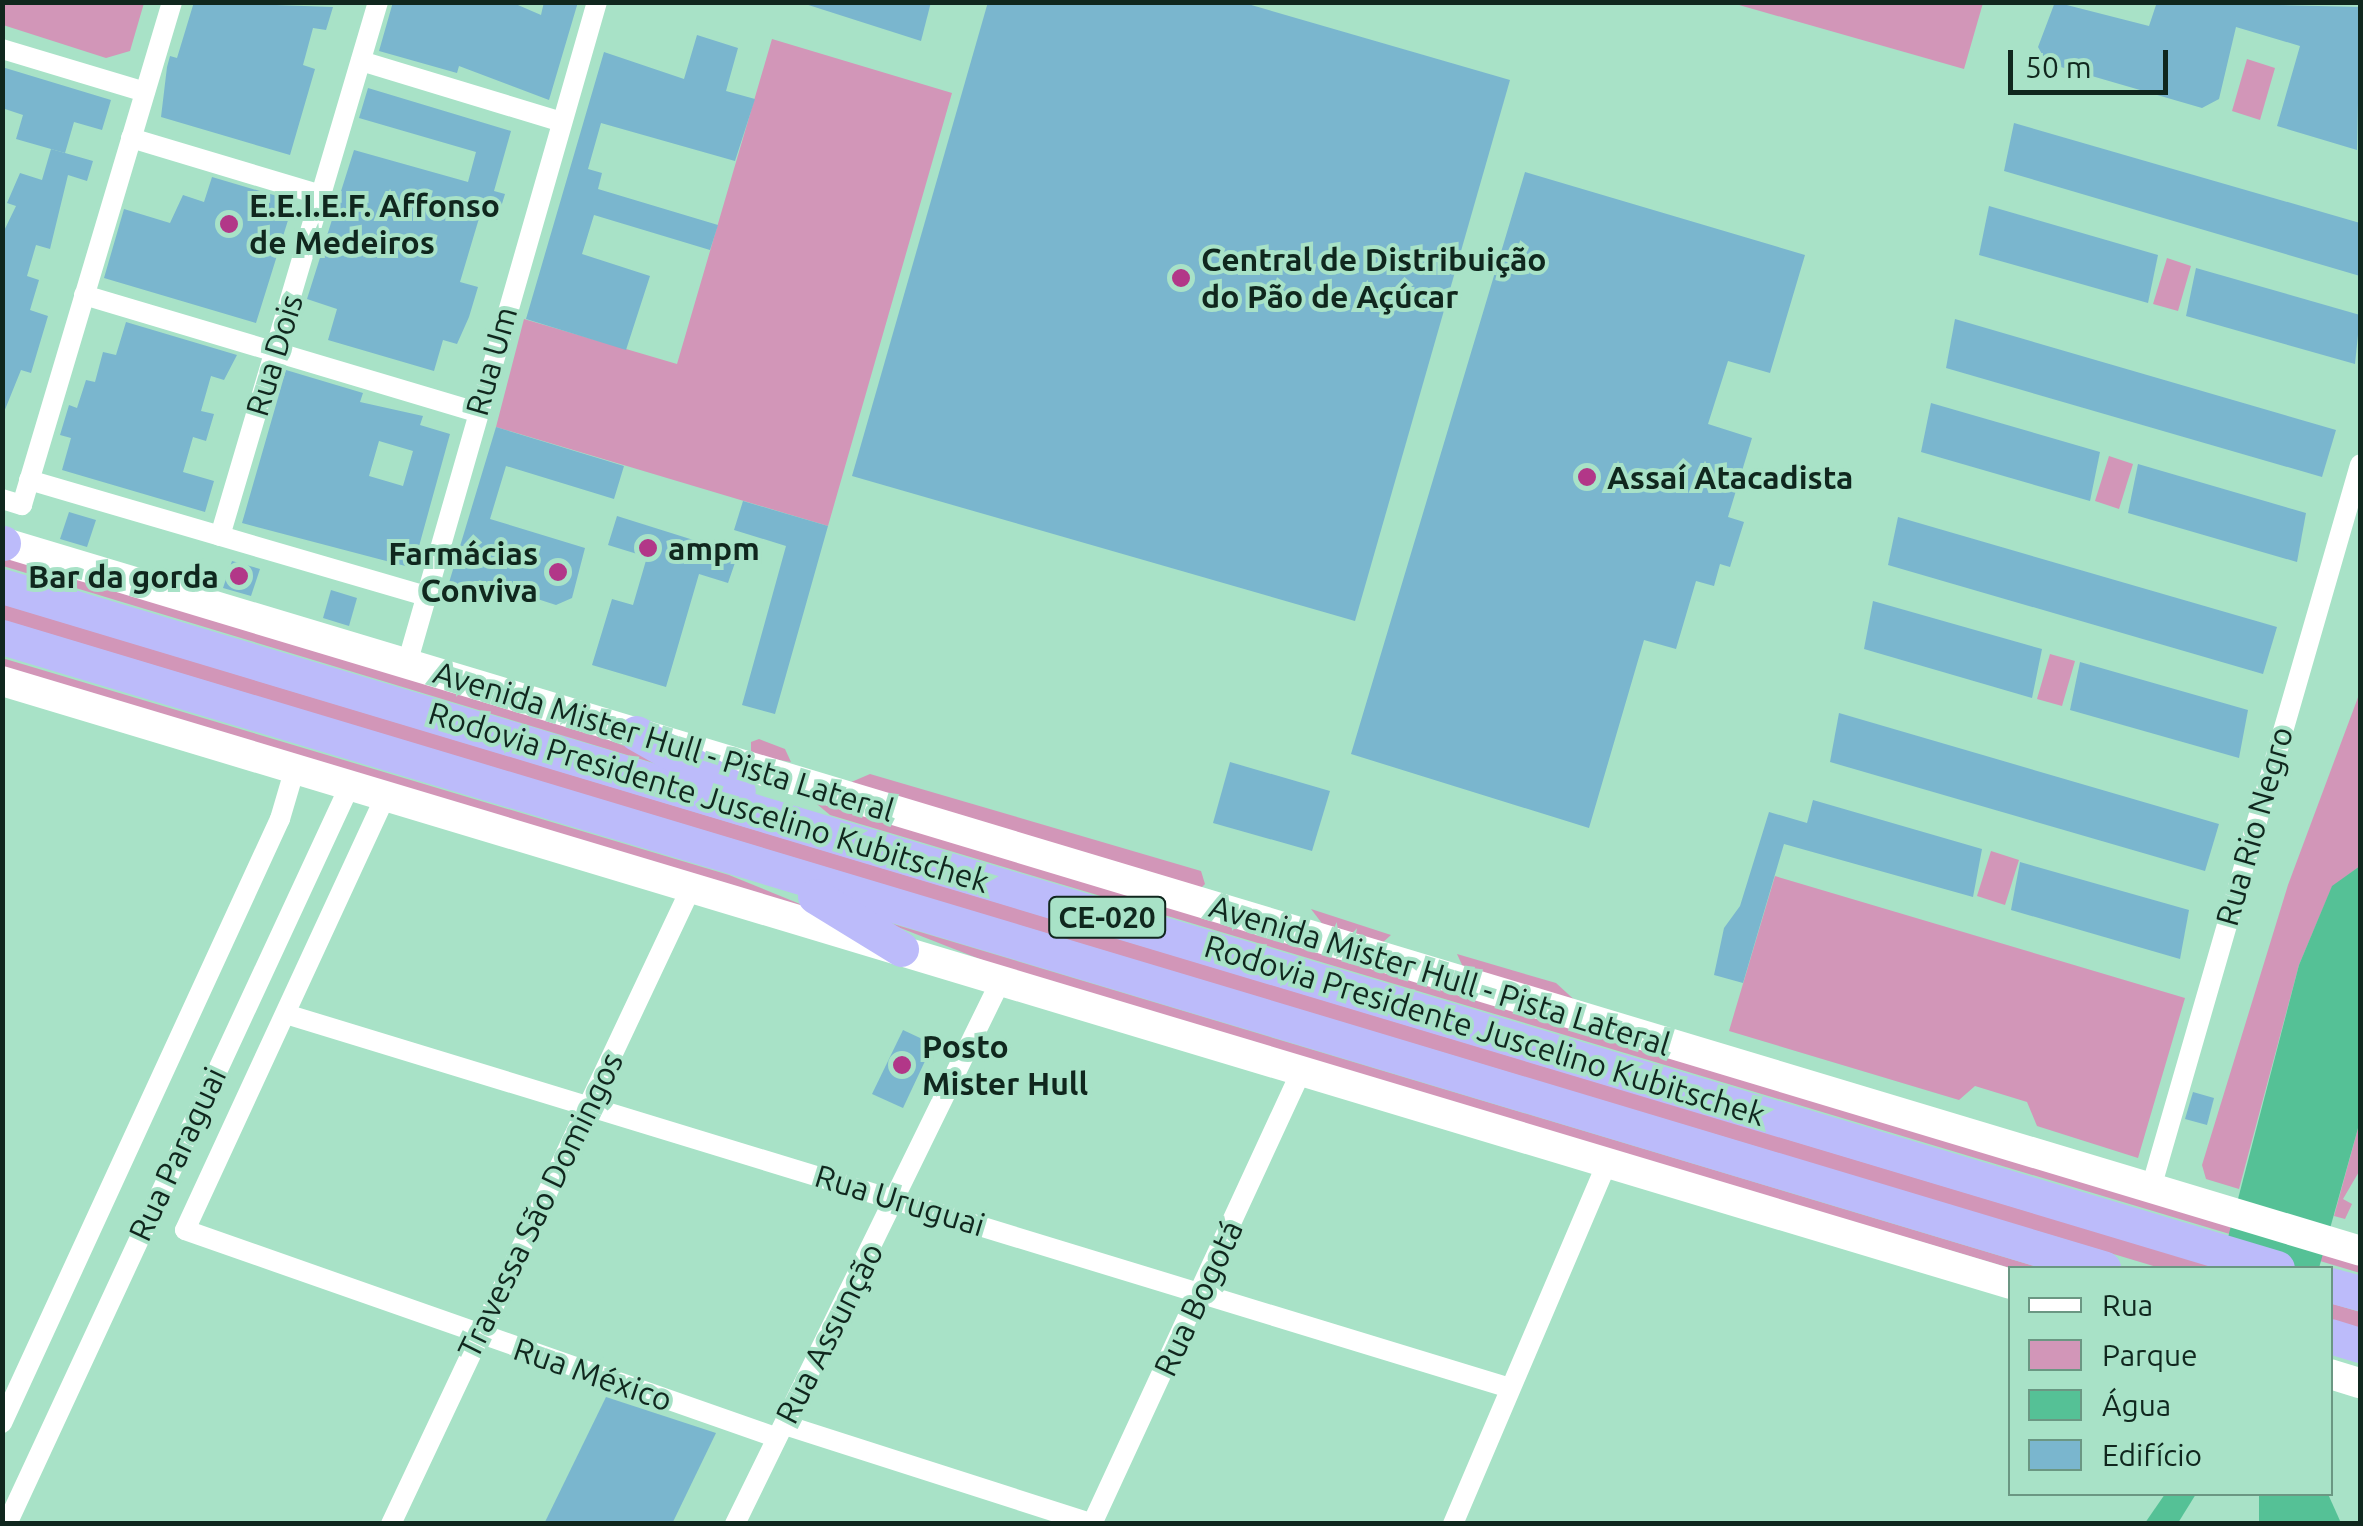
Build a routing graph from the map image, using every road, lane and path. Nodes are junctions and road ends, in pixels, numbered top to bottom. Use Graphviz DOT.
graph roads {
  1 [pos="172,2"];
  2 [pos="378,2"];
  3 [pos="597,2"];
  4 [pos="2,49"];
  5 [pos="361,61"];
  6 [pos="145,92"];
  7 [pos="562,122"];
  8 [pos="131,138"];
  9 [pos="321,195"];
  10 [pos="84,294"];
  11 [pos="275,351"];
  12 [pos="476,412"];
  13 [pos="2360,465"];
  14 [pos="28,480"];
  15 [pos="2,499"];
  16 [pos="220,536"];
  17 [pos="2,542"];
  18 [pos="2,586"];
  19 [pos="426,596"];
  20 [pos="2,638"];
  21 [pos="408,664"];
  22 [pos="2,681"];
  23 [pos="636,733"];
  24 [pos="295,768"];
  25 [pos="350,785"];
  26 [pos="386,796"];
  27 [pos="791,822"];
  28 [pos="757,864"];
  29 [pos="691,888"];
  30 [pos="901,950"];
  31 [pos="1001,980"];
  32 [pos="289,1015"];
  33 [pos="1302,1071"];
  34 [pos="589,1106"];
  35 [pos="1607,1164"];
  36 [pos="2151,1188"];
  37 [pos="896,1199"];
  38 [pos="2360,1251"];
  39 [pos="2095,1266"];
  40 [pos="2270,1266"];
  41 [pos="2008,1283"];
  42 [pos="2333,1285"];
  43 [pos="1202,1292"];
  44 [pos="2360,1294"];
  45 [pos="478,1334"];
  46 [pos="2333,1337"];
  47 [pos="2360,1346"];
  48 [pos="2333,1375"];
  49 [pos="2360,1383"];
  50 [pos="1510,1388"];
  51 [pos="2,1422"];
  52 [pos="782,1431"];
  53 [pos="1093,1523"];
  54 [pos="6,1524"];
  55 [pos="391,1524"];
  56 [pos="735,1524"];
  57 [pos="1453,1524"];
  1 -- 6 [label="street"];
  2 -- 5 [label="street, Rua Dois"];
  3 -- 7 [label="street, Rua Um"];
  4 -- 6 [label="street"];
  5 -- 7 [label="street"];
  5 -- 9 [label="street, Rua Dois"];
  6 -- 8 [label="street"];
  7 -- 12 [label="street, Rua Um"];
  8 -- 9 [label="street"];
  8 -- 10 [label="street"];
  9 -- 11 [label="street, Rua Dois"];
  10 -- 11 [label="street"];
  10 -- 14 [label="street"];
  11 -- 12 [label="street"];
  11 -- 16 [label="street, Rua Dois"];
  12 -- 19 [label="street, Rua Um"];
  13 -- 36 [label="street, Rua Rio Negro"];
  14 -- 15 [label="street"];
  14 -- 16 [label="street"];
  16 -- 19 [label="street"];
  17 -- 21 [label="main road, Avenida Mister Hull - Pista Lateral"];
  18 -- 27 [label="highway, Rodovia Presidente Juscelino Kubitschek / CE-020"];
  19 -- 21 [label="street, Rua Um"];
  20 -- 28 [label="highway, Rodovia Presidente Juscelino Kubitschek / CE-020"];
  21 -- 23 [label="main road, Avenida Mister Hull - Pista Lateral"];
  22 -- 24 [label="main road"];
  23 -- 27 [label="highway"];
  23 -- 36 [label="main road, Avenida Mister Hull - Pista Lateral"];
  24 -- 25 [label="main road"];
  24 -- 51 [label="street, Rua Paraguai"];
  25 -- 26 [label="main road"];
  25 -- 54 [label="street, Rua Paraguai"];
  26 -- 29 [label="main road"];
  26 -- 32 [label="street"];
  27 -- 40 [label="highway, Rodovia Presidente Juscelino Kubitschek / CE-020"];
  28 -- 30 [label="highway"];
  28 -- 39 [label="highway, Rodovia Presidente Juscelino Kubitschek / CE-020"];
  29 -- 30 [label="main road"];
  29 -- 34 [label="street, Travessa São Domingos"];
  30 -- 31 [label="main road"];
  31 -- 33 [label="main road"];
  31 -- 37 [label="street, Rua Assunção"];
  32 -- 34 [label="street, Rua Uruguai"];
  32 -- 45 [label="street, Rua México"];
  33 -- 35 [label="main road"];
  33 -- 43 [label="street, Rua Bogotá"];
  34 -- 37 [label="street, Rua Uruguai"];
  34 -- 45 [label="street, Travessa São Domingos"];
  35 -- 41 [label="main road"];
  35 -- 50 [label="street"];
  36 -- 38 [label="main road, Avenida Mister Hull - Pista Lateral"];
  37 -- 43 [label="street, Rua Uruguai"];
  37 -- 52 [label="street, Rua Assunção"];
  42 -- 44 [label="highway"];
  43 -- 50 [label="street, Rua Uruguai"];
  43 -- 53 [label="street, Rua Bogotá"];
  45 -- 52 [label="street, Rua México"];
  45 -- 55 [label="street, Travessa São Domingos"];
  46 -- 47 [label="highway"];
  48 -- 49 [label="main road"];
  50 -- 57 [label="street"];
  52 -- 53 [label="street, Rua México"];
  52 -- 56 [label="street, Rua Assunção"];
}
